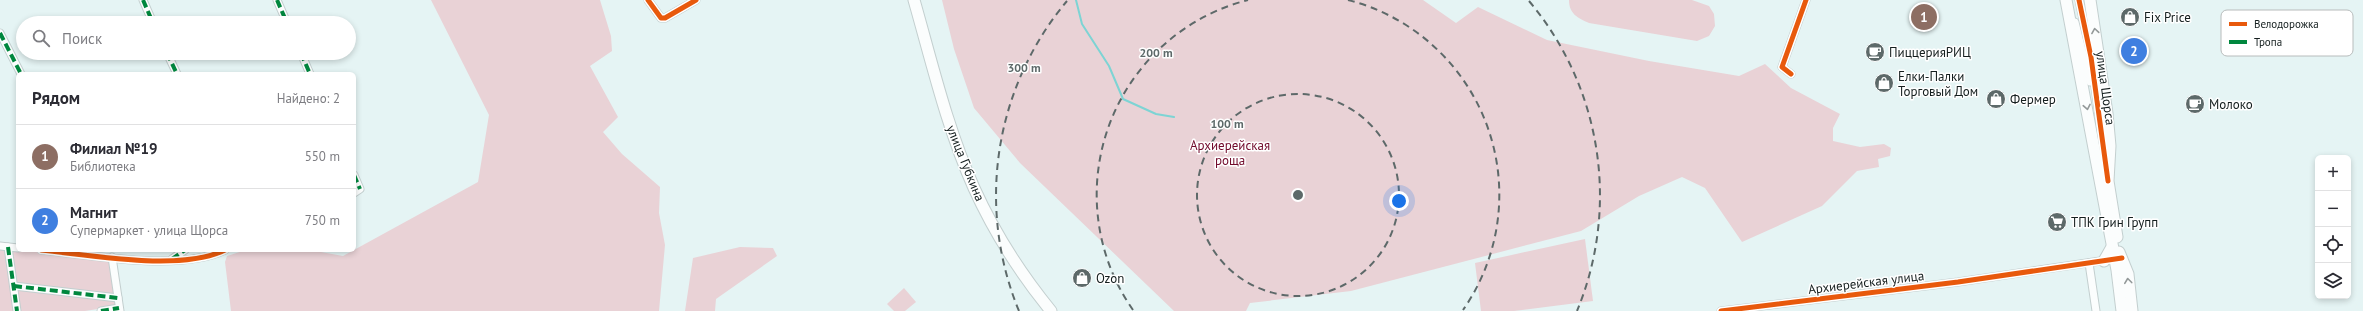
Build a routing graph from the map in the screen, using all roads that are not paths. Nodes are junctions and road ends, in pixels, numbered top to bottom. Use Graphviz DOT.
graph roads {
  1 [pos="142,0"];
  2 [pos="277,0"];
  3 [pos="648,0"];
  4 [pos="696,0"];
  5 [pos="914,0"];
  6 [pos="1806,0"];
  7 [pos="2066,0"];
  8 [pos="2071,0"];
  9 [pos="2079,0"];
  10 [pos="2090,0"];
  11 [pos="150,16"];
  12 [pos="284,16"];
  13 [pos="0,33"];
  14 [pos="170,60"];
  15 [pos="303,60"];
  16 [pos="20,72"];
  17 [pos="176,72"];
  18 [pos="309,72"];
  19 [pos="1791,74"];
  20 [pos="2099,115"];
  21 [pos="2108,181"];
  22 [pos="0,246"];
  23 [pos="8,246"];
  24 [pos="16,248"];
  25 [pos="77,252"];
  26 [pos="182,252"];
  27 [pos="220,252"];
  28 [pos="95,253"];
  29 [pos="2115,257"];
  30 [pos="112,258"];
  31 [pos="171,260"];
  32 [pos="2089,262"];
  33 [pos="14,286"];
  34 [pos="118,298"];
  35 [pos="119,310"];
  36 [pos="17,311"];
  37 [pos="101,311"];
  38 [pos="1051,311"];
  39 [pos="1721,311"];
  40 [pos="2096,311"];
  41 [pos="2122,311"];
  42 [pos="2132,311"];
  1 -- 11 [label="street"];
  2 -- 12 [label="street"];
  3 -- 4 [label="street"];
  5 -- 38 [label="main road, улица Губкина"];
  6 -- 19 [label="street"];
  7 -- 29 [label="main road, one-way"];
  8 -- 20 [label="street, улица Щорса"];
  9 -- 20 [label="street, улица Щорса"];
  21 -- 10 [label="main road, one-way"];
  13 -- 16 [label="street"];
  14 -- 17 [label="street"];
  15 -- 18 [label="street"];
  20 -- 21 [label="street, улица Щорса"];
  21 -- 29 [label="main road, улица Щорса"];
  22 -- 23 [label="street"];
  23 -- 24 [label="street"];
  23 -- 33 [label="street"];
  25 -- 28 [label="street"];
  26 -- 31 [label="street"];
  27 -- 31 [label="street"];
  28 -- 30 [label="street"];
  29 -- 32 [label="street, Архиерейская улица"];
  29 -- 41 [label="main road, улица Щорса"];
  42 -- 29 [label="main road, улица Щорса, one-way"];
  30 -- 31 [label="street"];
  30 -- 34 [label="street"];
  32 -- 39 [label="street, Архиерейская улица"];
  32 -- 40 [label="street"];
  33 -- 34 [label="street"];
  33 -- 36 [label="street"];
  34 -- 35 [label="street"];
  35 -- 37 [label="street"];
}
